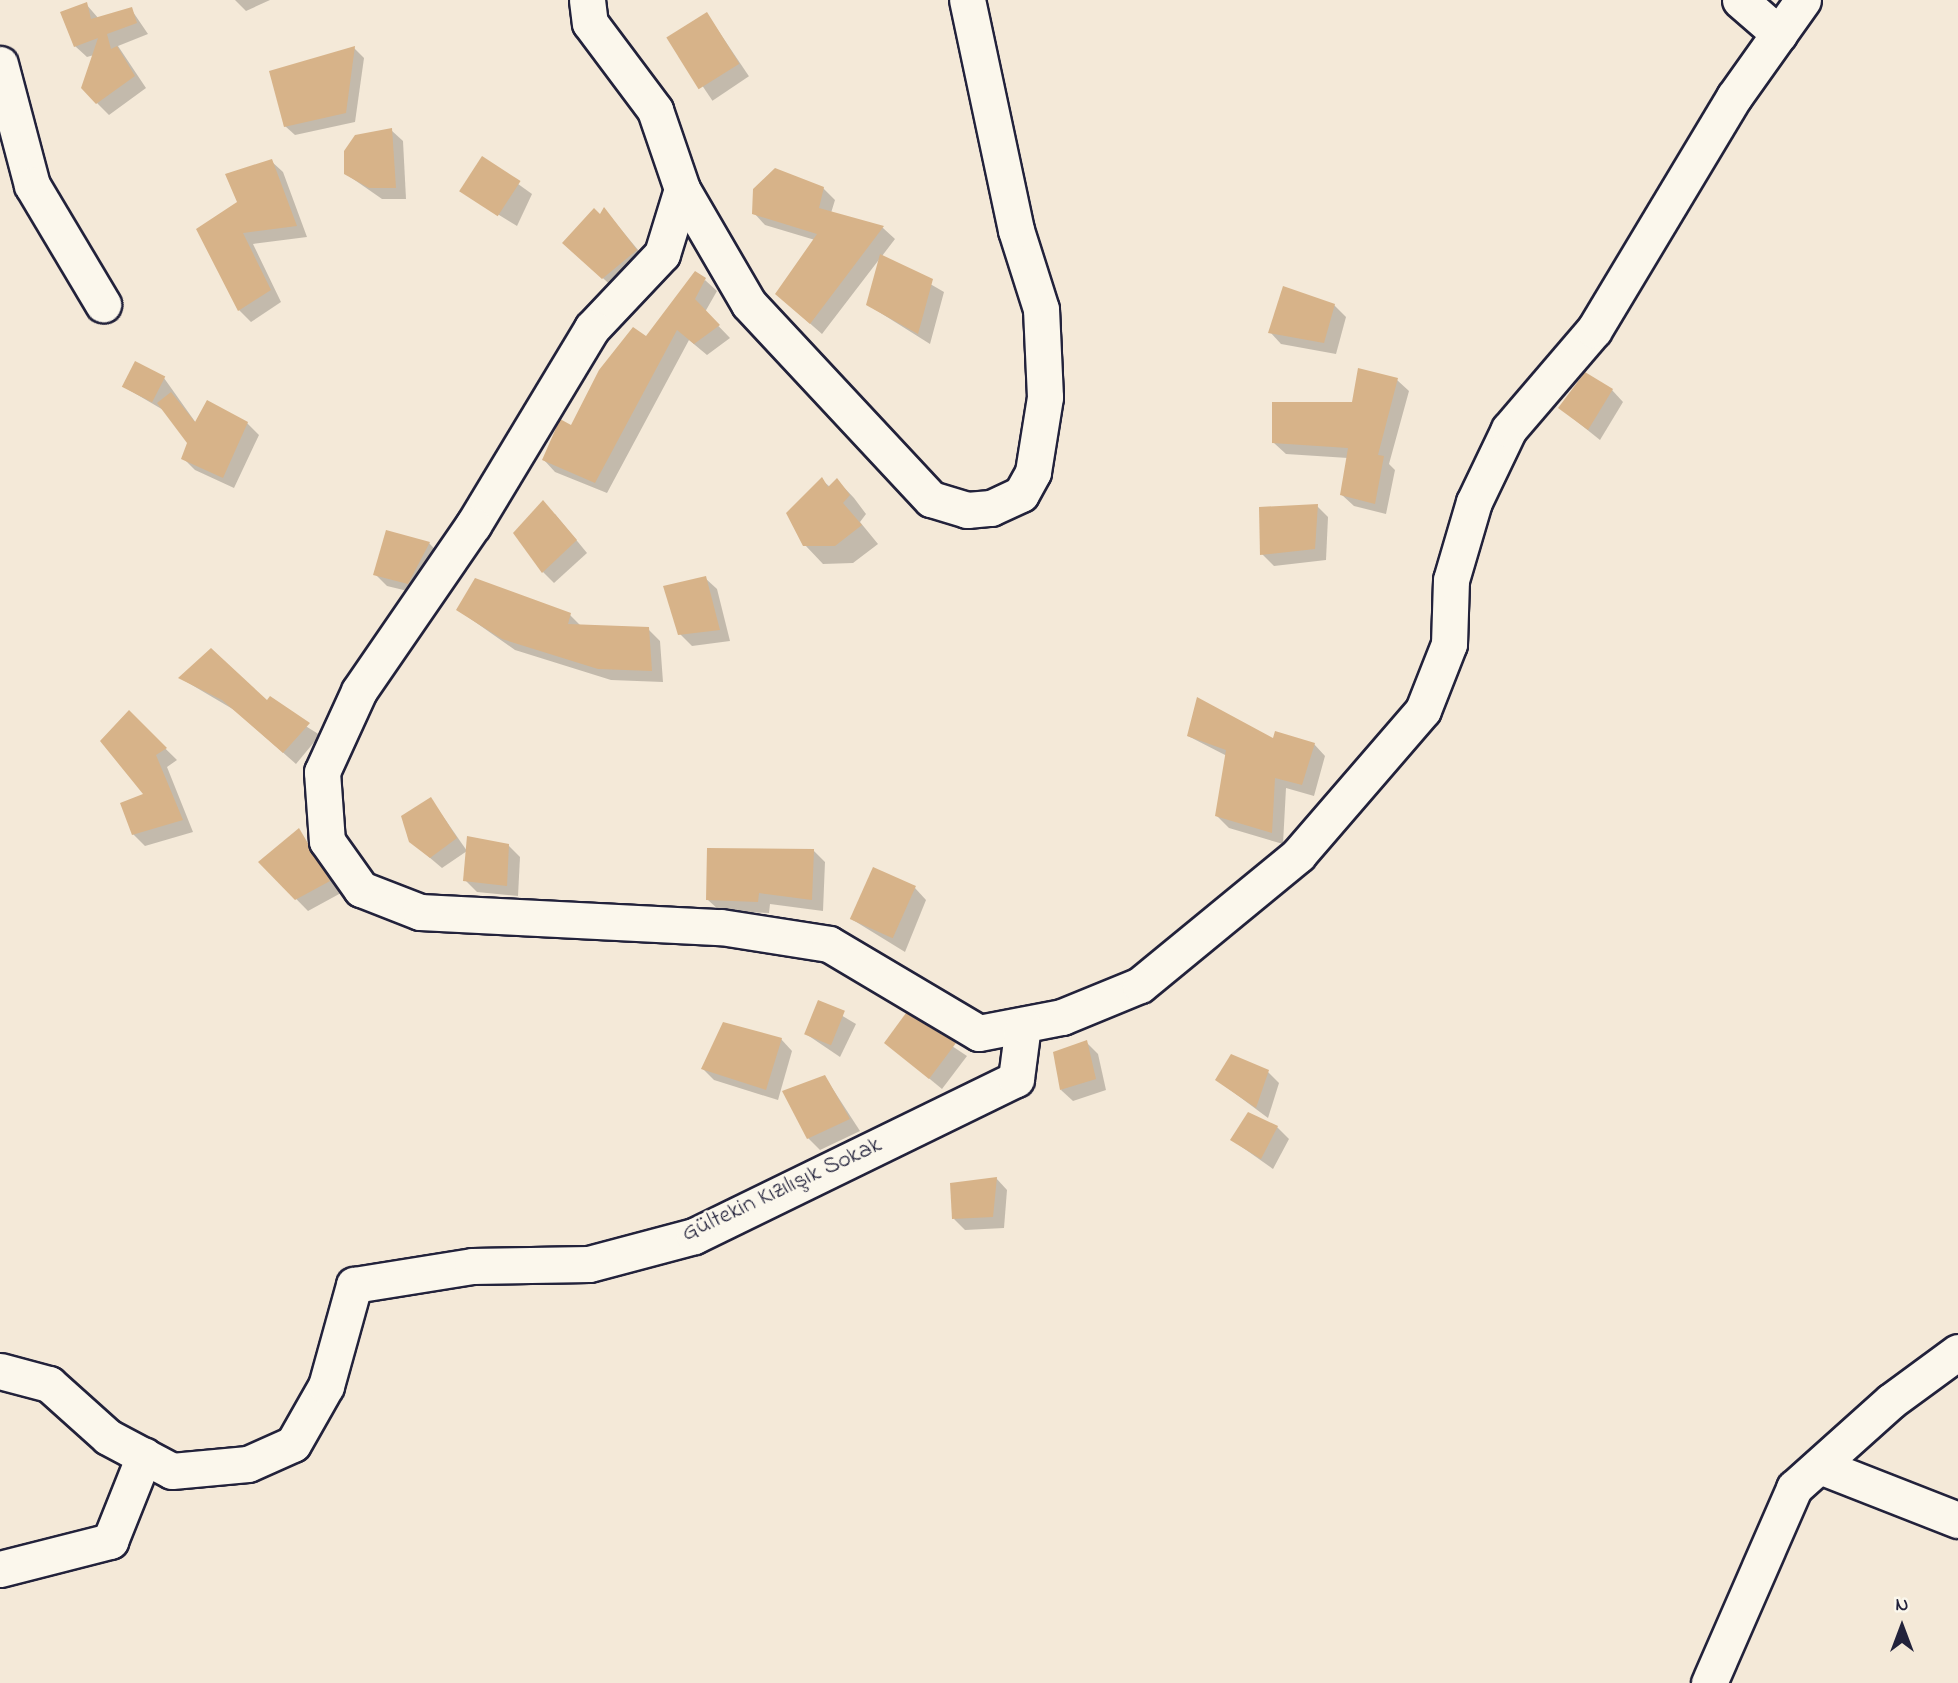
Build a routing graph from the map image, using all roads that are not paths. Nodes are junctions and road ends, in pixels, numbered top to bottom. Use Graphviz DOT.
graph roads {
  1 [pos="587,0"];
  2 [pos="967,0"];
  3 [pos="1740,0"];
  4 [pos="1803,0"];
  5 [pos="1779,34"];
  6 [pos="0,64"];
  7 [pos="682,189"];
  8 [pos="103,304"];
  9 [pos="1023,1025"];
  10 [pos="1958,1352"];
  11 [pos="0,1371"];
  12 [pos="144,1456"];
  13 [pos="1819,1466"];
  14 [pos="1958,1520"];
  15 [pos="0,1569"];
  16 [pos="1709,1683"];
  1 -- 7 [label="street"];
  2 -- 7 [label="street"];
  3 -- 5 [label="street"];
  4 -- 5 [label="street"];
  5 -- 9 [label="street"];
  6 -- 8 [label="street"];
  7 -- 9 [label="street"];
  9 -- 12 [label="street, Gültekin Kızılışık Sokak"];
  10 -- 13 [label="street"];
  11 -- 12 [label="street, Gültekin Kızılışık Sokak"];
  12 -- 15 [label="street"];
  13 -- 14 [label="street"];
  13 -- 16 [label="street"];
}
